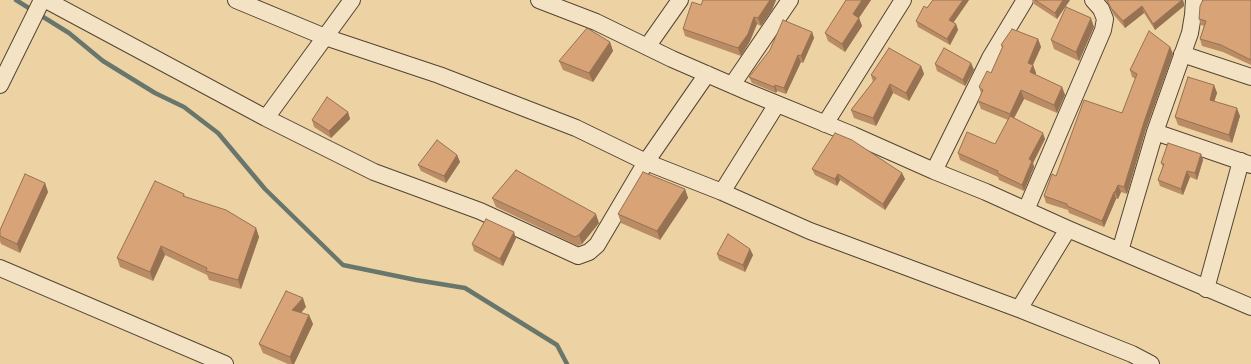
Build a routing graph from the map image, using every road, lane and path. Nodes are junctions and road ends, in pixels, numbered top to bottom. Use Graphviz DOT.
graph roads {
  1 [pos="236,0"];
  2 [pos="352,0"];
  3 [pos="539,0"];
  4 [pos="680,0"];
  5 [pos="790,0"];
  6 [pos="903,0"];
  7 [pos="1025,0"];
  8 [pos="1093,0"];
  9 [pos="1194,0"];
  10 [pos="42,3"];
  11 [pos="325,37"];
  12 [pos="647,47"];
  13 [pos="1182,54"];
  14 [pos="707,74"];
  15 [pos="1251,77"];
  16 [pos="0,85"];
  17 [pos="732,85"];
  18 [pos="777,104"];
  19 [pos="266,118"];
  20 [pos="825,124"];
  21 [pos="1155,132"];
  22 [pos="646,162"];
  23 [pos="1246,163"];
  24 [pos="934,171"];
  25 [pos="722,192"];
  26 [pos="1026,210"];
  27 [pos="1068,229"];
  28 [pos="1120,251"];
  29 [pos="0,268"];
  30 [pos="1206,289"];
  31 [pos="1251,307"];
  32 [pos="1019,309"];
  33 [pos="225,364"];
  34 [pos="1151,364"];
  1 -- 11 [label="street"];
  2 -- 11 [label="street"];
  3 -- 12 [label="street"];
  4 -- 12 [label="street"];
  5 -- 17 [label="street"];
  6 -- 20 [label="street"];
  7 -- 24 [label="street"];
  8 -- 26 [label="street"];
  9 -- 13 [label="street"];
  10 -- 16 [label="street"];
  10 -- 19 [label="street"];
  11 -- 19 [label="street"];
  11 -- 22 [label="street"];
  12 -- 14 [label="street"];
  13 -- 15 [label="street"];
  13 -- 21 [label="street"];
  14 -- 17 [label="street"];
  14 -- 22 [label="street"];
  17 -- 18 [label="street"];
  18 -- 20 [label="street"];
  18 -- 25 [label="street"];
  19 -- 22 [label="street"];
  20 -- 24 [label="street"];
  21 -- 23 [label="street"];
  21 -- 28 [label="street"];
  22 -- 25 [label="street"];
  23 -- 30 [label="street"];
  24 -- 26 [label="street"];
  25 -- 32 [label="street"];
  26 -- 27 [label="street"];
  27 -- 28 [label="street"];
  27 -- 32 [label="street"];
  28 -- 30 [label="street"];
  29 -- 33 [label="street"];
  30 -- 31 [label="street"];
  32 -- 34 [label="street"];
}
